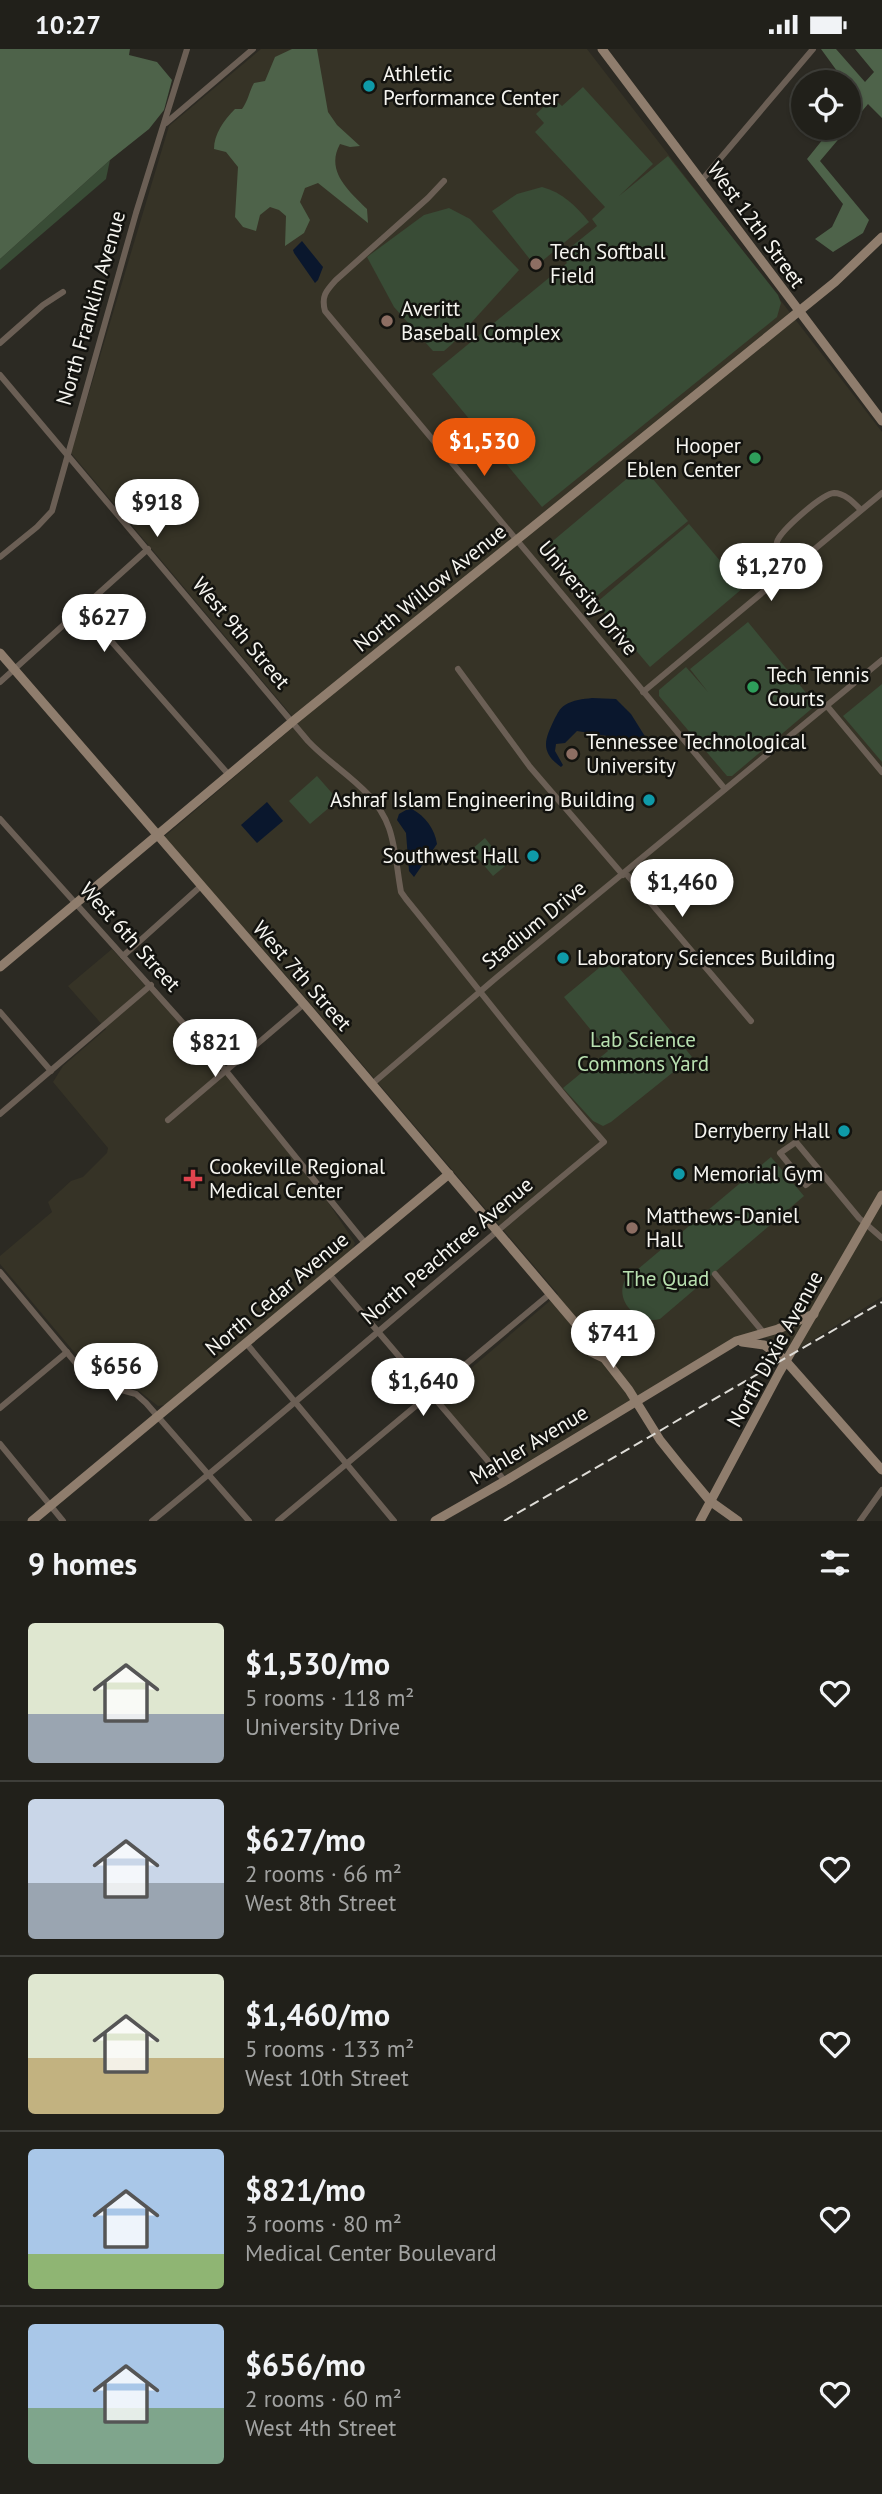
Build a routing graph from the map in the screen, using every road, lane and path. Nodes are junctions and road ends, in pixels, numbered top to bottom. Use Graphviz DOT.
graph roads {
  1 [pos="187,49"];
  2 [pos="253,49"];
  3 [pos="602,49"];
  4 [pos="813,49"];
  5 [pos="164,124"];
  6 [pos="702,180"];
  7 [pos="444,181"];
  8 [pos="882,237"];
  9 [pos="63,292"];
  10 [pos="799,312"];
  11 [pos="0,343"];
  12 [pos="0,375"];
  13 [pos="882,421"];
  14 [pos="68,455"];
  15 [pos="882,493"];
  16 [pos="861,510"];
  17 [pos="517,540"];
  18 [pos="148,549"];
  19 [pos="0,557"];
  20 [pos="787,572"];
  21 [pos="82,608"];
  22 [pos="0,653"];
  23 [pos="882,660"];
  24 [pos="14,669"];
  25 [pos="458,669"];
  26 [pos="0,682"];
  27 [pos="643,692"];
  28 [pos="827,706"];
  29 [pos="292,722"];
  30 [pos="882,772"];
  31 [pos="229,775"];
  32 [pos="725,789"];
  33 [pos="0,819"];
  34 [pos="158,836"];
  35 [pos="625,875"];
  36 [pos="201,886"];
  37 [pos="76,905"];
  38 [pos="123,955"];
  39 [pos="0,967"];
  40 [pos="151,985"];
  41 [pos="481,991"];
  42 [pos="304,1004"];
  43 [pos="0,1012"];
  44 [pos="751,1021"];
  45 [pos="51,1071"];
  46 [pos="226,1071"];
  47 [pos="372,1084"];
  48 [pos="0,1114"];
  49 [pos="168,1119"];
  50 [pos="604,1142"];
  51 [pos="821,1173"];
  52 [pos="449,1174"];
  53 [pos="882,1195"];
  54 [pos="865,1224"];
  55 [pos="498,1231"];
  56 [pos="882,1238"];
  57 [pos="365,1243"];
  58 [pos="0,1272"];
  59 [pos="329,1274"];
  60 [pos="715,1274"];
  61 [pos="551,1293"];
  62 [pos="814,1314"];
  63 [pos="576,1324"];
  64 [pos="377,1331"];
  65 [pos="763,1332"];
  66 [pos="736,1342"];
  67 [pos="798,1342"];
  68 [pos="246,1343"];
  69 [pos="764,1345"];
  70 [pos="67,1352"];
  71 [pos="604,1358"];
  72 [pos="786,1362"];
  73 [pos="430,1394"];
  74 [pos="637,1401"];
  75 [pos="295,1402"];
  76 [pos="0,1408"];
  77 [pos="157,1416"];
  78 [pos="0,1444"];
  79 [pos="346,1465"];
  80 [pos="882,1471"];
  81 [pos="208,1475"];
  82 [pos="505,1482"];
  83 [pos="882,1490"];
  84 [pos="710,1501"];
  85 [pos="50,1506"];
  86 [pos="32,1521"];
  87 [pos="63,1521"];
  88 [pos="152,1521"];
  89 [pos="249,1521"];
  90 [pos="278,1521"];
  91 [pos="394,1521"];
  92 [pos="435,1521"];
  93 [pos="700,1521"];
  94 [pos="738,1521"];
  95 [pos="860,1521"];
  1 -- 5 [label="street, North Franklin Avenue"];
  2 -- 5 [label="street"];
  3 -- 6 [label="street, West 12th Street"];
  4 -- 6 [label="street"];
  5 -- 14 [label="street, North Franklin Avenue"];
  6 -- 10 [label="street, West 12th Street"];
  7 -- 17 [label="street, University Drive"];
  8 -- 10 [label="street, North Willow Avenue"];
  9 -- 11 [label="street"];
  10 -- 13 [label="street, West 12th Street"];
  10 -- 17 [label="street, North Willow Avenue"];
  12 -- 14 [label="street, West 9th Street"];
  14 -- 18 [label="street, West 9th Street"];
  14 -- 19 [label="street, North Franklin Avenue"];
  15 -- 16 [label="street"];
  16 -- 20 [label="street"];
  16 -- 20 [label="street"];
  17 -- 27 [label="street, University Drive"];
  17 -- 29 [label="street, North Willow Avenue"];
  18 -- 21 [label="street"];
  18 -- 29 [label="street, West 9th Street"];
  20 -- 27 [label="street"];
  21 -- 24 [label="street"];
  21 -- 31 [label="street"];
  22 -- 24 [label="street, West 7th Street"];
  23 -- 28 [label="street, Stadium Drive"];
  24 -- 26 [label="street"];
  24 -- 34 [label="street, West 7th Street"];
  25 -- 35 [label="street"];
  27 -- 32 [label="street, University Drive"];
  28 -- 30 [label="street"];
  28 -- 32 [label="street, Stadium Drive"];
  29 -- 31 [label="street, North Willow Avenue"];
  29 -- 41 [label="street, West 9th Street"];
  31 -- 34 [label="street, North Willow Avenue"];
  32 -- 35 [label="street, Stadium Drive"];
  33 -- 37 [label="street, West 6th Street"];
  34 -- 36 [label="street, West 7th Street"];
  34 -- 37 [label="street, North Willow Avenue"];
  35 -- 41 [label="street, Stadium Drive"];
  35 -- 44 [label="street"];
  36 -- 38 [label="street"];
  36 -- 42 [label="street, West 7th Street"];
  37 -- 38 [label="street, West 6th Street"];
  37 -- 39 [label="street, North Willow Avenue"];
  38 -- 40 [label="street, West 6th Street"];
  40 -- 45 [label="street"];
  40 -- 46 [label="street, West 6th Street"];
  41 -- 47 [label="street, Stadium Drive"];
  41 -- 50 [label="street, West 9th Street"];
  42 -- 46 [label="street"];
  42 -- 47 [label="street, West 7th Street"];
  43 -- 45 [label="street"];
  45 -- 48 [label="street"];
  46 -- 49 [label="street"];
  46 -- 57 [label="street, West 6th Street"];
  47 -- 52 [label="street, West 7th Street"];
  50 -- 55 [label="street, North Peachtree Avenue"];
  51 -- 51 [label="street"];
  51 -- 54 [label="street"];
  52 -- 55 [label="street, West 7th Street"];
  52 -- 57 [label="street, North Cedar Avenue"];
  53 -- 54 [label="street, North Dixie Avenue"];
  54 -- 56 [label="street"];
  54 -- 62 [label="street, North Dixie Avenue"];
  55 -- 61 [label="street, West 7th Street"];
  55 -- 64 [label="street, North Peachtree Avenue"];
  57 -- 59 [label="street, North Cedar Avenue"];
  58 -- 70 [label="street"];
  59 -- 64 [label="street"];
  59 -- 68 [label="street, North Cedar Avenue"];
  60 -- 65 [label="street"];
  61 -- 63 [label="street, West 7th Street"];
  61 -- 73 [label="street"];
  62 -- 65 [label="street, Mahler Avenue"];
  62 -- 67 [label="street, North Dixie Avenue"];
  63 -- 71 [label="street, West 7th Street"];
  63 -- 71 [label="street, West 7th Street"];
  64 -- 73 [label="street"];
  64 -- 75 [label="street, North Peachtree Avenue"];
  65 -- 66 [label="street, Mahler Avenue"];
  66 -- 69 [label="street"];
  66 -- 74 [label="street, Mahler Avenue"];
  67 -- 69 [label="street"];
  67 -- 72 [label="street, North Dixie Avenue"];
  68 -- 75 [label="street"];
  68 -- 77 [label="street, North Cedar Avenue"];
  69 -- 72 [label="street"];
  70 -- 76 [label="street"];
  70 -- 77 [label="street"];
  71 -- 74 [label="street, West 7th Street"];
  72 -- 80 [label="street"];
  72 -- 84 [label="street, North Dixie Avenue"];
  73 -- 79 [label="street"];
  73 -- 82 [label="street"];
  74 -- 82 [label="street, Mahler Avenue"];
  74 -- 84 [label="street, West 7th Street"];
  75 -- 79 [label="street"];
  75 -- 81 [label="street, North Peachtree Avenue"];
  77 -- 81 [label="street"];
  77 -- 85 [label="street, North Cedar Avenue"];
  78 -- 85 [label="street"];
  79 -- 90 [label="street"];
  79 -- 91 [label="street"];
  81 -- 88 [label="street, North Peachtree Avenue"];
  81 -- 89 [label="street"];
  82 -- 92 [label="street, Mahler Avenue"];
  83 -- 95 [label="street"];
  84 -- 93 [label="street, North Dixie Avenue"];
  84 -- 94 [label="street, West 7th Street"];
  85 -- 86 [label="street, North Cedar Avenue"];
  85 -- 87 [label="street"];
}
